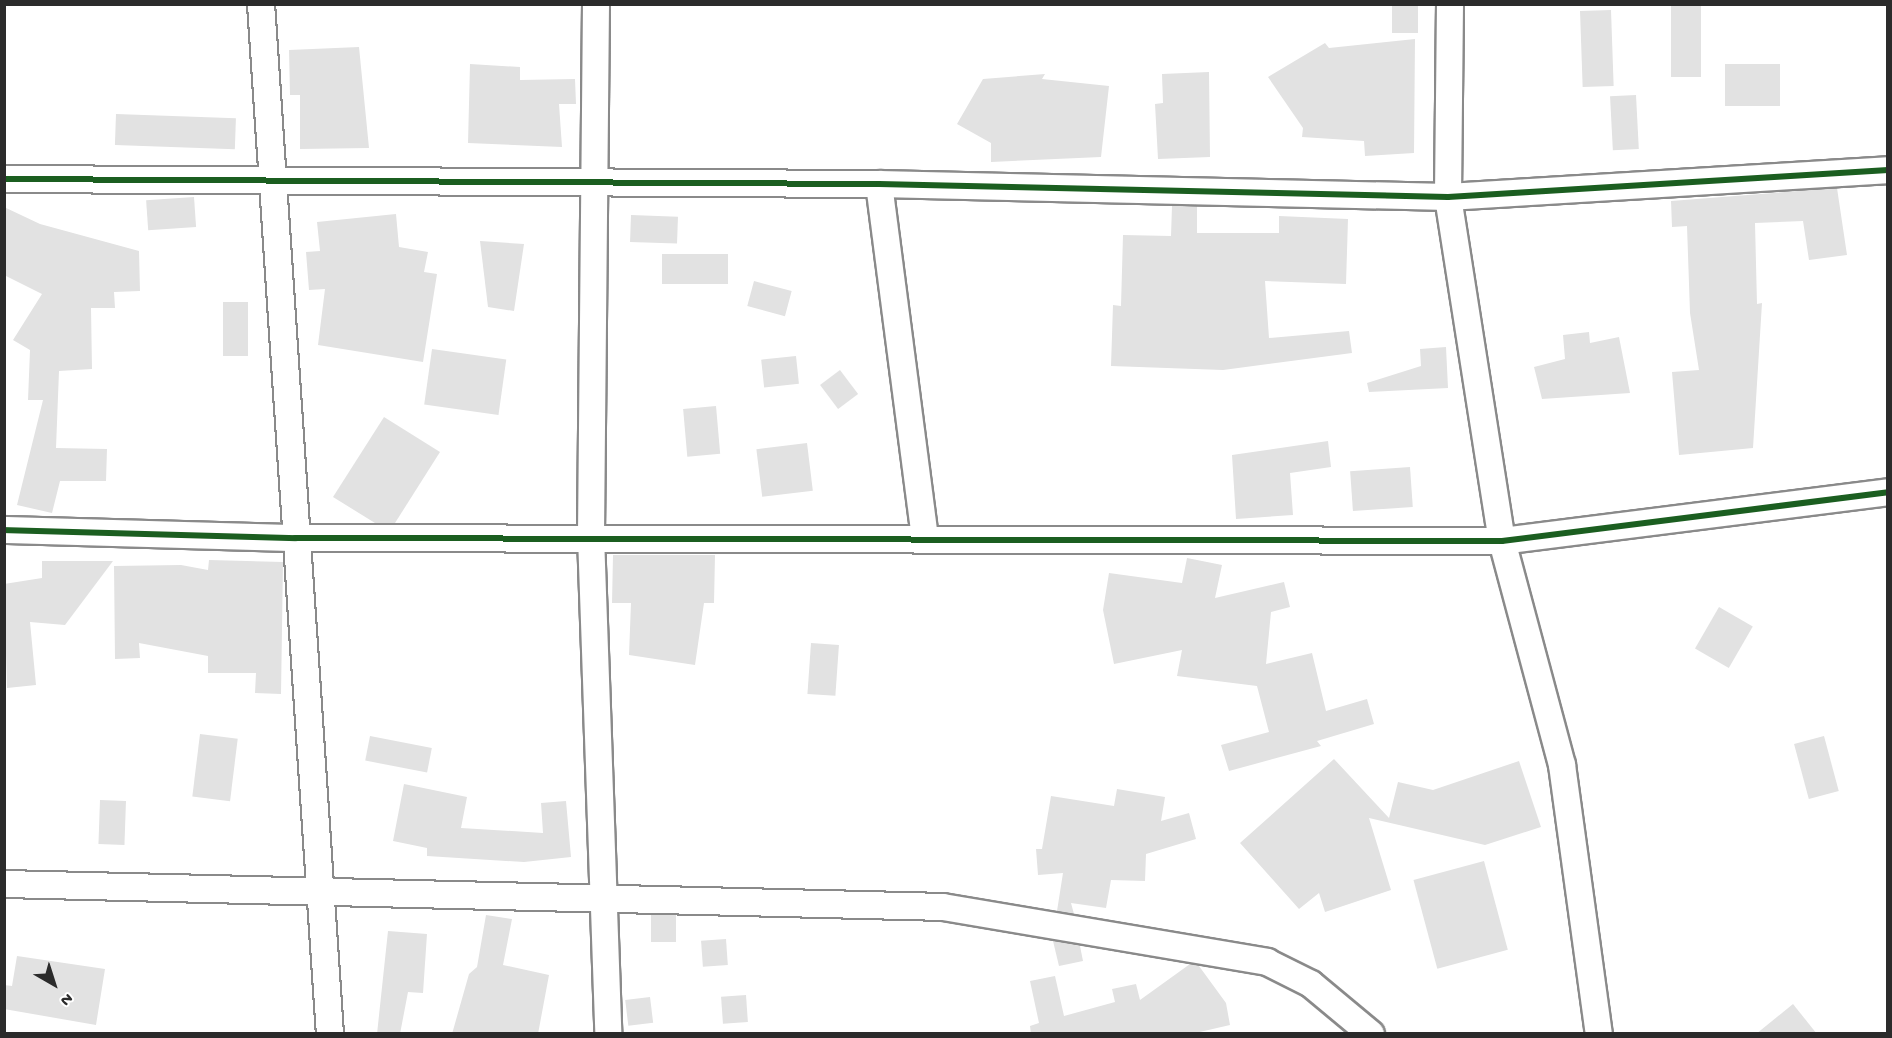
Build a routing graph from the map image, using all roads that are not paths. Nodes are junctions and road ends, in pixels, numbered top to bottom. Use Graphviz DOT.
graph roads {
  1 [pos="261,4"];
  2 [pos="596,4"];
  3 [pos="1450,4"];
  4 [pos="1887,170"];
  5 [pos="4,179"];
  6 [pos="272,179"];
  7 [pos="591,182"];
  8 [pos="879,184"];
  9 [pos="1448,197"];
  10 [pos="1887,492"];
  11 [pos="4,530"];
  12 [pos="591,536"];
  13 [pos="925,536"];
  14 [pos="295,537"];
  15 [pos="1502,542"];
  16 [pos="4,884"];
  17 [pos="320,890"];
  18 [pos="607,899"];
  19 [pos="330,1034"];
  20 [pos="608,1034"];
  21 [pos="1371,1034"];
  22 [pos="1599,1034"];
  1 -- 6 [label="street"];
  2 -- 7 [label="street"];
  3 -- 9 [label="street"];
  4 -- 9 [label="street"];
  5 -- 6 [label="street"];
  6 -- 7 [label="street"];
  6 -- 14 [label="street"];
  7 -- 8 [label="street"];
  7 -- 12 [label="street"];
  8 -- 9 [label="street"];
  8 -- 13 [label="street"];
  9 -- 15 [label="street"];
  10 -- 15 [label="street"];
  11 -- 14 [label="street"];
  12 -- 13 [label="street"];
  12 -- 14 [label="street"];
  12 -- 18 [label="street"];
  13 -- 15 [label="street"];
  14 -- 17 [label="street"];
  15 -- 22 [label="street"];
  16 -- 17 [label="street"];
  17 -- 18 [label="street"];
  17 -- 19 [label="street"];
  18 -- 20 [label="street"];
  18 -- 21 [label="street"];
}
